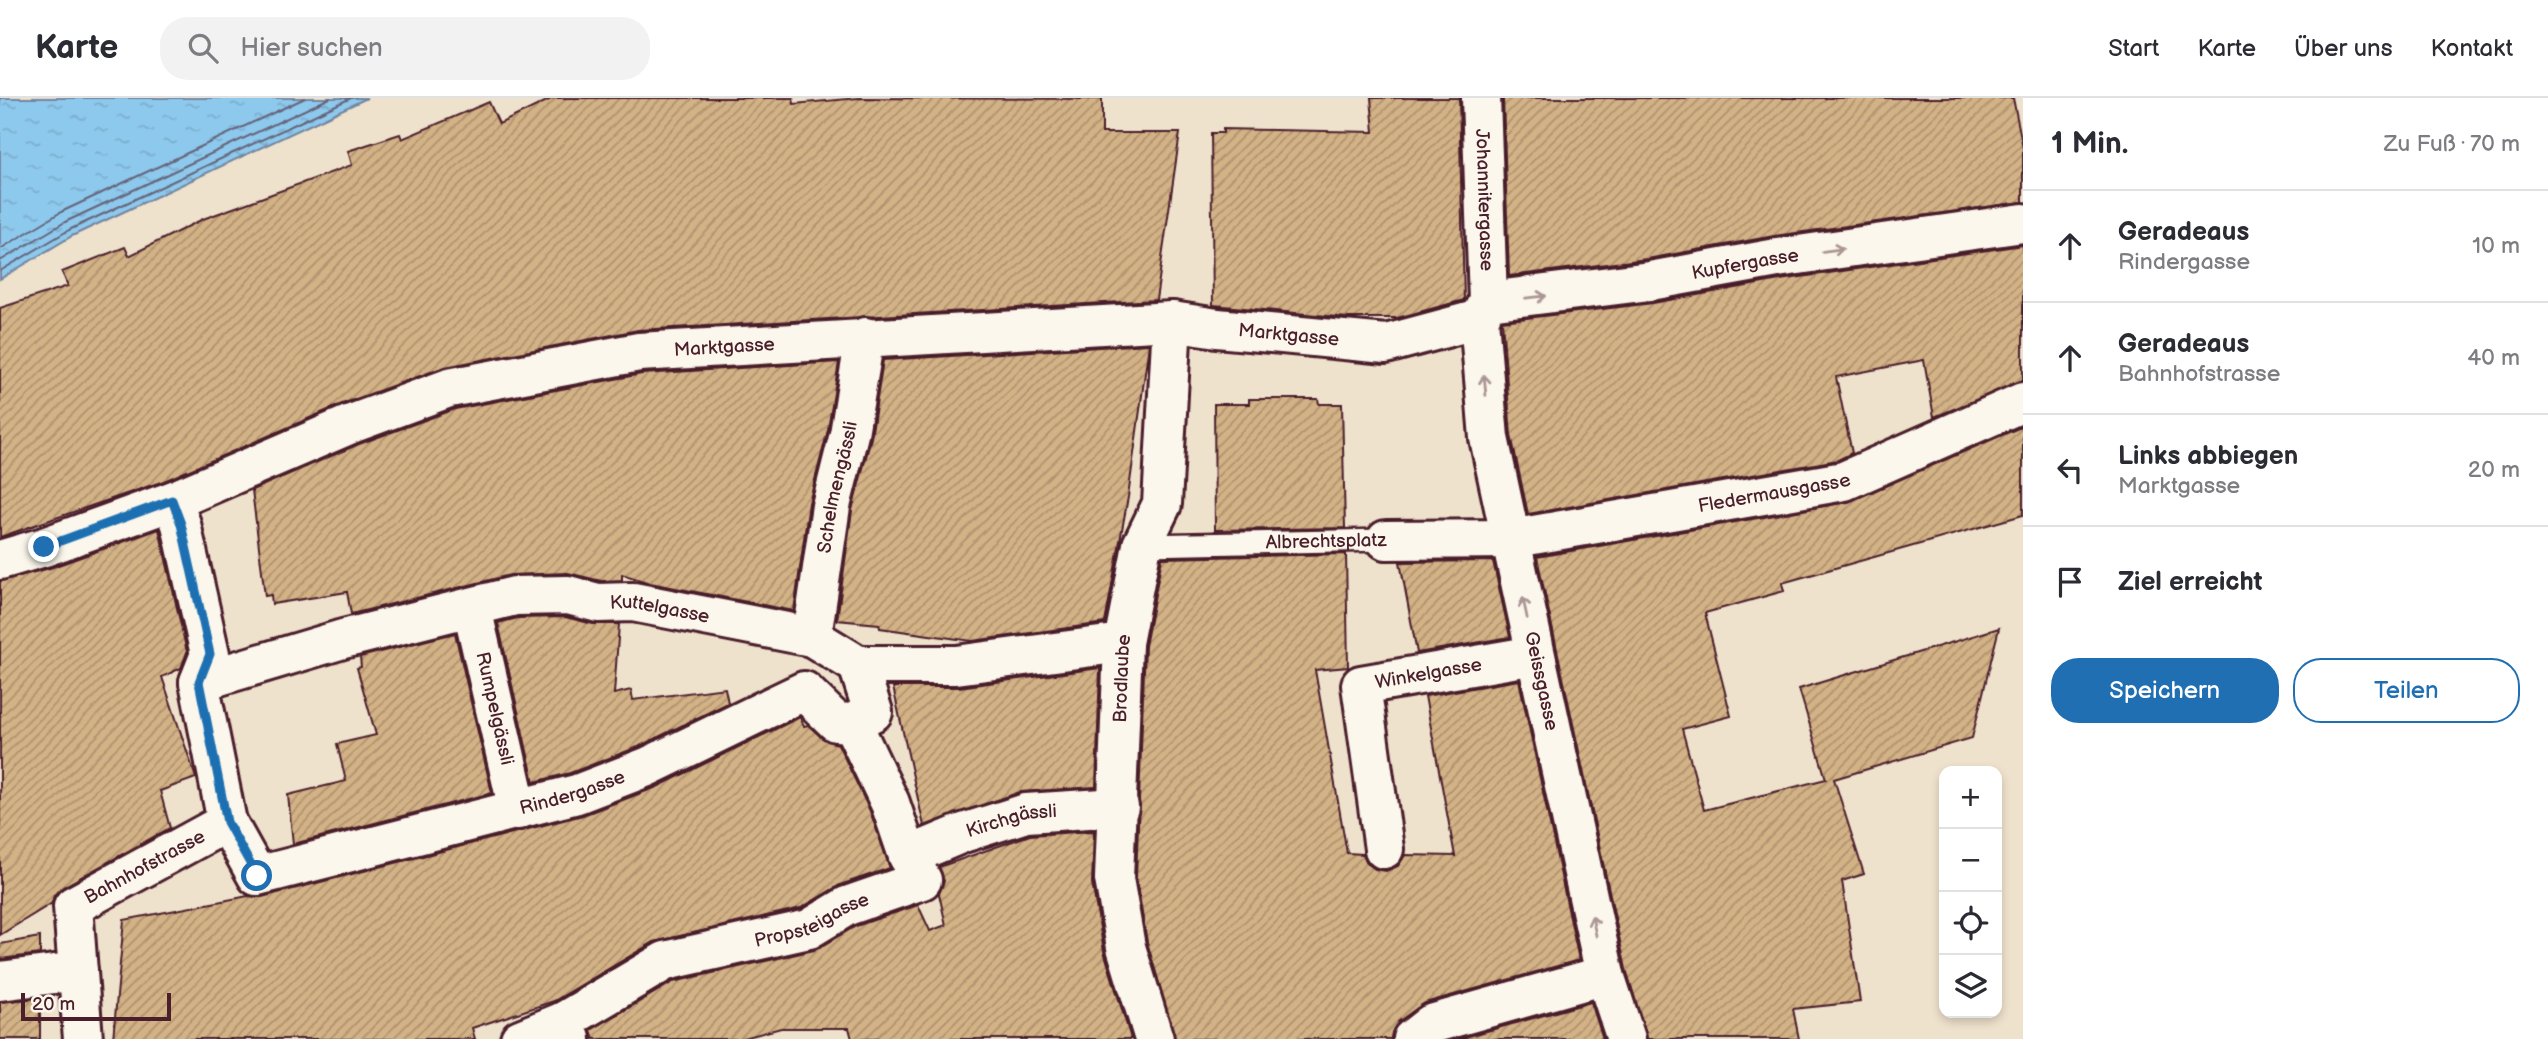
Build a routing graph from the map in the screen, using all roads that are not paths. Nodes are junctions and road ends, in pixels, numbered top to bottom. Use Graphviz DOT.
graph roads {
  1 [pos="1481,98"];
  2 [pos="2023,223"];
  3 [pos="1483,310"];
  4 [pos="1172,321"];
  5 [pos="865,337"];
  6 [pos="2023,402"];
  7 [pos="172,500"];
  8 [pos="1510,539"];
  9 [pos="1386,540"];
  10 [pos="1142,545"];
  11 [pos="0,560"];
  12 [pos="472,608"];
  13 [pos="812,637"];
  14 [pos="1123,643"];
  15 [pos="1535,655"];
  16 [pos="858,664"];
  17 [pos="199,682"];
  18 [pos="852,723"];
  19 [pos="1119,807"];
  20 [pos="518,810"];
  21 [pos="227,822"];
  22 [pos="1384,849"];
  23 [pos="908,856"];
  24 [pos="78,971"];
  25 [pos="1605,975"];
  26 [pos="0,981"];
  27 [pos="567,1030"];
  28 [pos="83,1039"];
  29 [pos="520,1039"];
  30 [pos="1154,1039"];
  31 [pos="1412,1039"];
  32 [pos="1626,1039"];
  1 -- 3 [label="street, Johannitergasse"];
  3 -- 2 [label="street, Kupfergasse, one-way"];
  3 -- 4 [label="street, Marktgasse"];
  8 -- 3 [label="street, Geissgasse, one-way"];
  4 -- 5 [label="street, Marktgasse"];
  4 -- 10 [label="street, Brodlaube"];
  5 -- 7 [label="street, Marktgasse"];
  5 -- 13 [label="street, Schelmengässli"];
  6 -- 8 [label="street, Fledermausgasse"];
  7 -- 11 [label="street, Marktgasse"];
  7 -- 17 [label="street, Bahnhofstrasse"];
  8 -- 9 [label="street, Albrechtsplatz"];
  15 -- 8 [label="street, Geissgasse, one-way"];
  9 -- 10 [label="lane, Albrechtsplatz"];
  10 -- 14 [label="street, Brodlaube"];
  12 -- 13 [label="street, Kuttelgasse"];
  12 -- 17 [label="street, Kuttelgasse"];
  12 -- 20 [label="street, Rumpelgässli"];
  13 -- 16 [label="street, Kuttelgasse"];
  14 -- 16 [label="street, Kuttelgasse"];
  14 -- 19 [label="street, Brodlaube"];
  15 -- 22 [label="street, Winkelgasse"];
  25 -- 15 [label="street, Geissgasse, one-way"];
  16 -- 18 [label="street"];
  17 -- 21 [label="street, Bahnhofstrasse"];
  18 -- 20 [label="street, Rindergasse"];
  18 -- 23 [label="street, Propsteigasse"];
  19 -- 23 [label="street, Kirchgässli"];
  19 -- 30 [label="street, Brodlaube"];
  20 -- 21 [label="street, Rindergasse"];
  21 -- 24 [label="street, Bahnhofstrasse"];
  23 -- 27 [label="street, Propsteigasse"];
  24 -- 26 [label="street"];
  24 -- 28 [label="street, Bahnhofstrasse"];
  25 -- 31 [label="street"];
  25 -- 32 [label="street, Geissgasse"];
  27 -- 29 [label="street"];
}
